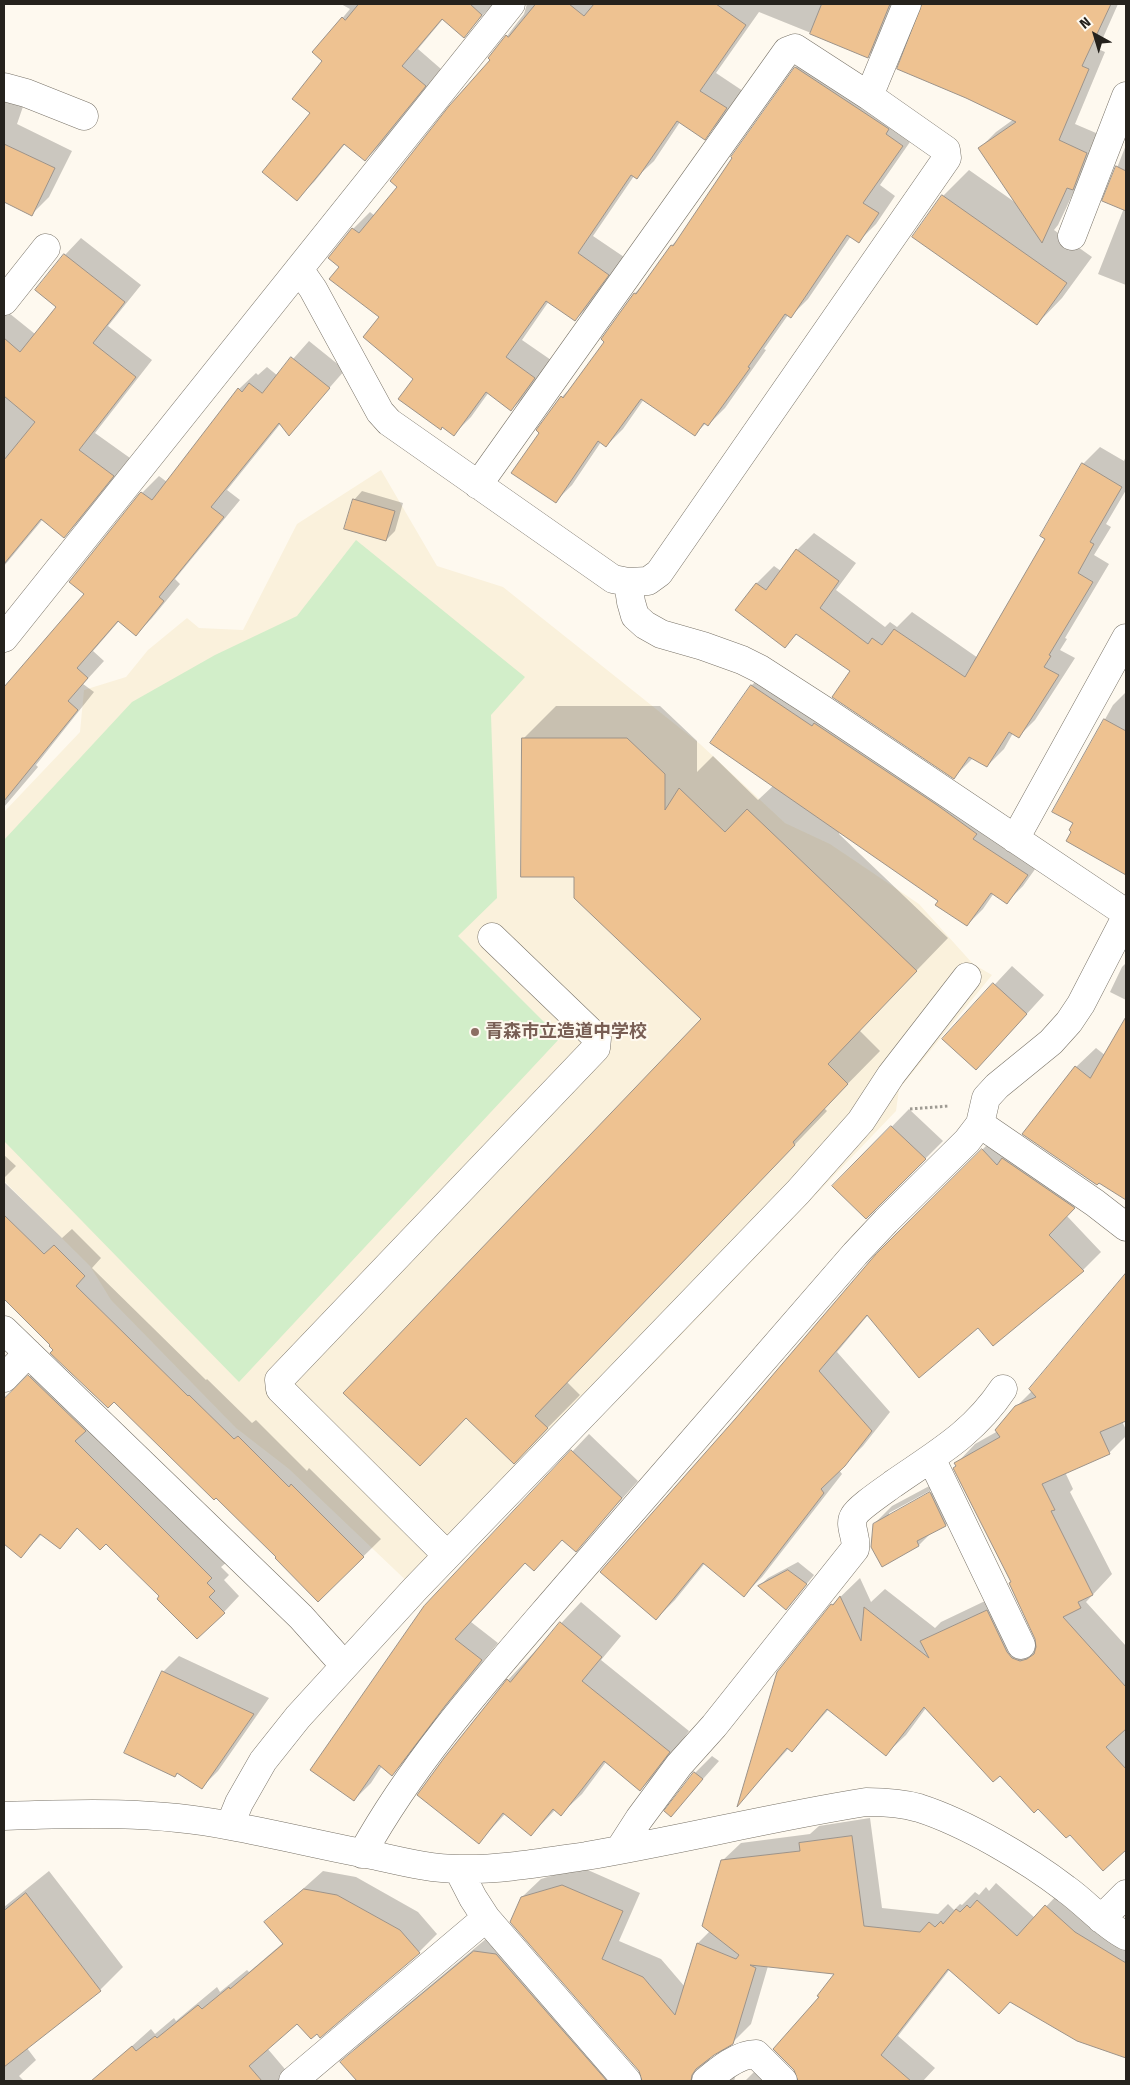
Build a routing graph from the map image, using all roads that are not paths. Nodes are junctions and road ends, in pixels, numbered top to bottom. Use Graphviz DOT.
graph roads {
  1 [pos="512,4"];
  2 [pos="906,4"];
  3 [pos="4,86"];
  4 [pos="869,96"];
  5 [pos="1126,96"];
  6 [pos="84,116"];
  7 [pos="1072,236"];
  8 [pos="46,248"];
  9 [pos="299,269"];
  10 [pos="4,301"];
  11 [pos="478,485"];
  12 [pos="628,582"];
  13 [pos="4,638"];
  14 [pos="1126,638"];
  15 [pos="1015,839"];
  16 [pos="1126,915"];
  17 [pos="492,937"];
  18 [pos="967,977"];
  19 [pos="983,1111"];
  20 [pos="1126,1227"];
  21 [pos="4,1330"];
  22 [pos="28,1353"];
  23 [pos="4,1378"];
  24 [pos="1003,1389"];
  25 [pos="931,1458"];
  26 [pos="447,1555"];
  27 [pos="1021,1645"];
  28 [pos="344,1665"];
  29 [pos="4,1816"];
  30 [pos="230,1825"];
  31 [pos="619,1850"];
  32 [pos="362,1854"];
  33 [pos="458,1869"];
  34 [pos="1126,1894"];
  35 [pos="486,1918"];
  36 [pos="1101,1920"];
  37 [pos="1126,1936"];
  38 [pos="293,2081"];
  39 [pos="627,2081"];
  40 [pos="706,2081"];
  41 [pos="783,2081"];
  1 -- 9 [label="street"];
  2 -- 4 [label="street"];
  3 -- 6 [label="street"];
  4 -- 11 [label="street"];
  4 -- 12 [label="street"];
  5 -- 7 [label="street"];
  8 -- 10 [label="street"];
  9 -- 11 [label="street"];
  9 -- 13 [label="street"];
  11 -- 12 [label="street"];
  12 -- 15 [label="street"];
  14 -- 15 [label="street"];
  15 -- 16 [label="street"];
  16 -- 19 [label="street"];
  17 -- 26 [label="street"];
  18 -- 26 [label="street"];
  19 -- 20 [label="street"];
  19 -- 32 [label="street"];
  21 -- 22 [label="street"];
  22 -- 23 [label="street"];
  22 -- 28 [label="street"];
  24 -- 25 [label="street"];
  25 -- 27 [label="street"];
  25 -- 31 [label="street"];
  26 -- 28 [label="street"];
  28 -- 30 [label="street"];
  29 -- 30 [label="street"];
  30 -- 32 [label="street"];
  31 -- 33 [label="street"];
  31 -- 36 [label="street"];
  32 -- 33 [label="street"];
  33 -- 35 [label="street"];
  34 -- 36 [label="street"];
  35 -- 38 [label="street"];
  35 -- 39 [label="street"];
  36 -- 37 [label="street"];
  40 -- 41 [label="street"];
}
